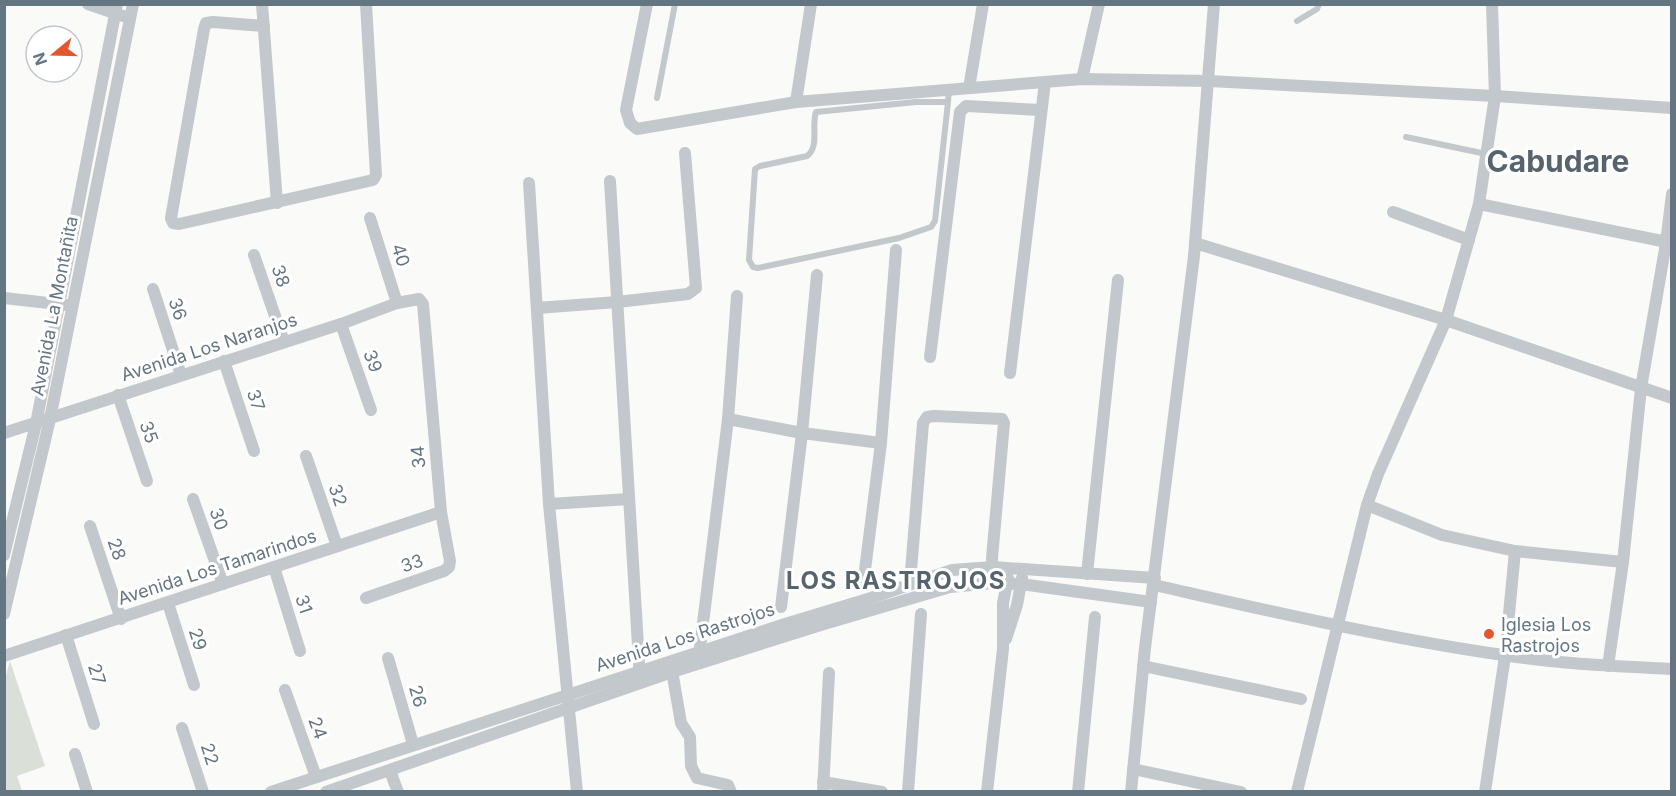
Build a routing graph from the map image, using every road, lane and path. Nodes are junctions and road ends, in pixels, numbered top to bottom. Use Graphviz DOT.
graph roads {
  1 [pos="88,4"];
  2 [pos="133,4"];
  3 [pos="262,4"];
  4 [pos="366,4"];
  5 [pos="647,4"];
  6 [pos="675,4"];
  7 [pos="811,4"];
  8 [pos="983,4"];
  9 [pos="1099,4"];
  10 [pos="1214,4"];
  11 [pos="1319,4"];
  12 [pos="1492,4"];
  13 [pos="116,9"];
  14 [pos="130,18"];
  15 [pos="1297,21"];
  16 [pos="264,26"];
  17 [pos="1082,79"];
  18 [pos="1209,81"];
  19 [pos="1045,82"];
  20 [pos="949,88"];
  21 [pos="969,88"];
  22 [pos="1495,96"];
  23 [pos="657,98"];
  24 [pos="796,102"];
  25 [pos="948,102"];
  26 [pos="1671,108"];
  27 [pos="1040,110"];
  28 [pos="1406,137"];
  29 [pos="685,153"];
  30 [pos="1486,154"];
  31 [pos="610,181"];
  32 [pos="529,183"];
  33 [pos="1671,194"];
  34 [pos="276,203"];
  35 [pos="1479,204"];
  36 [pos="1393,212"];
  37 [pos="370,218"];
  38 [pos="1469,240"];
  39 [pos="1195,243"];
  40 [pos="1669,243"];
  41 [pos="896,250"];
  42 [pos="254,255"];
  43 [pos="817,275"];
  44 [pos="1118,280"];
  45 [pos="153,289"];
  46 [pos="737,296"];
  47 [pos="5,298"];
  48 [pos="617,302"];
  49 [pos="397,303"];
  50 [pos="423,304"];
  51 [pos="67,305"];
  52 [pos="537,308"];
  53 [pos="1446,320"];
  54 [pos="341,324"];
  55 [pos="284,342"];
  56 [pos="930,357"];
  57 [pos="224,361"];
  58 [pos="1010,373"];
  59 [pos="181,375"];
  60 [pos="1641,388"];
  61 [pos="118,395"];
  62 [pos="1671,398"];
  63 [pos="372,410"];
  64 [pos="50,419"];
  65 [pos="728,419"];
  66 [pos="36,424"];
  67 [pos="4,433"];
  68 [pos="802,433"];
  69 [pos="881,443"];
  70 [pos="254,451"];
  71 [pos="306,456"];
  72 [pos="147,481"];
  73 [pos="193,499"];
  74 [pos="629,499"];
  75 [pos="549,504"];
  76 [pos="1367,505"];
  77 [pos="441,512"];
  78 [pos="90,526"];
  79 [pos="337,546"];
  80 [pos="1515,551"];
  81 [pos="4,555"];
  82 [pos="1623,562"];
  83 [pos="274,567"];
  84 [pos="993,567"];
  85 [pos="1009,568"];
  86 [pos="1024,569"];
  87 [pos="1088,574"];
  88 [pos="864,578"];
  89 [pos="1154,582"];
  90 [pos="910,583"];
  91 [pos="993,583"];
  92 [pos="1007,583"];
  93 [pos="223,584"];
  94 [pos="1021,584"];
  95 [pos="366,598"];
  96 [pos="1151,602"];
  97 [pos="168,603"];
  98 [pos="781,607"];
  99 [pos="4,614"];
  100 [pos="921,614"];
  101 [pos="1095,617"];
  102 [pos="121,619"];
  103 [pos="1337,626"];
  104 [pos="66,635"];
  105 [pos="1003,648"];
  106 [pos="300,651"];
  107 [pos="4,656"];
  108 [pos="1505,656"];
  109 [pos="388,658"];
  110 [pos="699,658"];
  111 [pos="1143,666"];
  112 [pos="1608,666"];
  113 [pos="671,667"];
  114 [pos="1671,669"];
  115 [pos="829,673"];
  116 [pos="640,677"];
  117 [pos="194,685"];
  118 [pos="285,690"];
  119 [pos="568,694"];
  120 [pos="1301,699"];
  121 [pos="570,709"];
  122 [pos="94,724"];
  123 [pos="182,728"];
  124 [pos="413,744"];
  125 [pos="75,754"];
  126 [pos="1133,769"];
  127 [pos="390,771"];
  128 [pos="316,777"];
  129 [pos="823,787"];
  130 [pos="87,792"];
  131 [pos="203,792"];
  132 [pos="271,792"];
  133 [pos="326,792"];
  134 [pos="398,792"];
  135 [pos="577,792"];
  136 [pos="731,792"];
  137 [pos="882,792"];
  138 [pos="908,792"];
  139 [pos="987,792"];
  140 [pos="1078,792"];
  141 [pos="1131,792"];
  142 [pos="1241,792"];
  143 [pos="1297,792"];
  144 [pos="1485,792"];
  1 -- 13 [label="street"];
  2 -- 14 [label="street, Avenida La Montañita"];
  3 -- 16 [label="street"];
  4 -- 34 [label="street"];
  5 -- 24 [label="street"];
  6 -- 23 [label="lane"];
  7 -- 24 [label="street"];
  8 -- 21 [label="street"];
  9 -- 17 [label="street"];
  10 -- 18 [label="street"];
  11 -- 15 [label="lane"];
  12 -- 22 [label="street"];
  13 -- 14 [label="street"];
  13 -- 51 [label="street, Avenida La Montañita"];
  14 -- 51 [label="street, Avenida La Montañita"];
  16 -- 34 [label="street"];
  16 -- 34 [label="street"];
  17 -- 18 [label="street"];
  17 -- 19 [label="street"];
  18 -- 22 [label="street"];
  18 -- 39 [label="street"];
  19 -- 21 [label="street"];
  19 -- 27 [label="street"];
  20 -- 21 [label="street"];
  20 -- 24 [label="street"];
  20 -- 25 [label="lane"];
  22 -- 26 [label="street"];
  22 -- 30 [label="street"];
  25 -- 25 [label="lane"];
  27 -- 56 [label="street"];
  27 -- 58 [label="street"];
  28 -- 30 [label="lane"];
  29 -- 48 [label="street"];
  30 -- 35 [label="street"];
  31 -- 48 [label="street"];
  32 -- 52 [label="street"];
  33 -- 40 [label="street"];
  35 -- 38 [label="street"];
  35 -- 40 [label="street"];
  36 -- 38 [label="street"];
  37 -- 49 [label="street, 40"];
  38 -- 53 [label="street"];
  39 -- 53 [label="street"];
  39 -- 89 [label="street"];
  40 -- 60 [label="street"];
  41 -- 69 [label="street"];
  42 -- 55 [label="street, 38"];
  43 -- 68 [label="street"];
  44 -- 87 [label="street"];
  45 -- 59 [label="street, 36"];
  46 -- 65 [label="street"];
  47 -- 51 [label="street"];
  48 -- 52 [label="street"];
  48 -- 74 [label="street"];
  49 -- 50 [label="street, Avenida Los Naranjos"];
  49 -- 54 [label="street, Avenida Los Naranjos"];
  50 -- 77 [label="street, 34"];
  51 -- 64 [label="street, Avenida La Montañita"];
  51 -- 66 [label="street, Avenida La Montañita"];
  52 -- 75 [label="street"];
  53 -- 60 [label="street"];
  53 -- 76 [label="street"];
  54 -- 55 [label="street, Avenida Los Naranjos"];
  54 -- 63 [label="street, 39"];
  55 -- 57 [label="street, Avenida Los Naranjos"];
  57 -- 59 [label="street, Avenida Los Naranjos"];
  57 -- 70 [label="street, 37"];
  59 -- 61 [label="street, Avenida Los Naranjos"];
  60 -- 62 [label="street"];
  60 -- 82 [label="street"];
  61 -- 64 [label="street, Avenida Los Naranjos"];
  61 -- 72 [label="street, 35"];
  64 -- 66 [label="street, Avenida Los Naranjos"];
  64 -- 99 [label="street, Avenida La Montañita"];
  65 -- 68 [label="street"];
  65 -- 110 [label="street"];
  66 -- 67 [label="street, Avenida Los Naranjos"];
  66 -- 81 [label="street, Avenida La Montañita"];
  68 -- 69 [label="street"];
  68 -- 98 [label="street"];
  69 -- 88 [label="street"];
  71 -- 79 [label="street, 32"];
  73 -- 93 [label="street, 30"];
  74 -- 75 [label="street"];
  74 -- 116 [label="street"];
  75 -- 119 [label="street"];
  76 -- 80 [label="street"];
  76 -- 103 [label="street"];
  77 -- 79 [label="street, Avenida Los Tamarindos"];
  77 -- 95 [label="street, 33"];
  78 -- 102 [label="street, 28"];
  79 -- 83 [label="street, Avenida Los Tamarindos"];
  80 -- 82 [label="street"];
  80 -- 108 [label="street"];
  82 -- 112 [label="street"];
  83 -- 93 [label="street, Avenida Los Tamarindos"];
  83 -- 106 [label="street, 31"];
  84 -- 85 [label="street, Avenida Los Rastrojos"];
  84 -- 90 [label="street, Avenida Los Rastrojos"];
  84 -- 90 [label="street"];
  84 -- 91 [label="street"];
  85 -- 86 [label="street, Avenida Los Rastrojos"];
  85 -- 92 [label="street"];
  86 -- 87 [label="street, Avenida Los Rastrojos"];
  86 -- 94 [label="street"];
  87 -- 89 [label="street, Avenida Los Rastrojos"];
  89 -- 96 [label="street"];
  89 -- 103 [label="street, Avenida Los Rastrojos"];
  90 -- 110 [label="street, Avenida Los Rastrojos"];
  91 -- 92 [label="street, Avenida Los Rastrojos"];
  91 -- 110 [label="street, Avenida Los Rastrojos"];
  92 -- 94 [label="street, Avenida Los Rastrojos"];
  92 -- 105 [label="street"];
  93 -- 97 [label="street, Avenida Los Tamarindos"];
  94 -- 96 [label="street, Avenida Los Rastrojos"];
  94 -- 105 [label="street"];
  96 -- 111 [label="street"];
  97 -- 102 [label="street, Avenida Los Tamarindos"];
  97 -- 117 [label="street, 29"];
  100 -- 138 [label="street"];
  101 -- 140 [label="street"];
  102 -- 104 [label="street, Avenida Los Tamarindos"];
  103 -- 108 [label="street, Avenida Los Rastrojos"];
  103 -- 143 [label="street"];
  104 -- 107 [label="street, Avenida Los Tamarindos"];
  104 -- 122 [label="street, 27"];
  105 -- 139 [label="street"];
  108 -- 112 [label="street, Avenida Los Rastrojos"];
  108 -- 144 [label="street"];
  109 -- 124 [label="street, 26"];
  110 -- 113 [label="street, Avenida Los Rastrojos"];
  111 -- 120 [label="street"];
  111 -- 126 [label="street"];
  112 -- 114 [label="street, Avenida Los Rastrojos"];
  113 -- 116 [label="street, Avenida Los Rastrojos"];
  113 -- 136 [label="street"];
  115 -- 129 [label="street"];
  116 -- 119 [label="street, Avenida Los Rastrojos"];
  116 -- 121 [label="street, Avenida Los Rastrojos"];
  118 -- 128 [label="street, 24"];
  119 -- 121 [label="street"];
  119 -- 124 [label="street, Avenida Los Rastrojos"];
  121 -- 127 [label="street, Avenida Los Rastrojos"];
  121 -- 135 [label="street"];
  123 -- 131 [label="street, 22"];
  124 -- 128 [label="street, Avenida Los Rastrojos"];
  125 -- 130 [label="street"];
  126 -- 141 [label="street"];
  126 -- 142 [label="street"];
  127 -- 133 [label="street, Avenida Los Rastrojos"];
  127 -- 134 [label="street"];
  128 -- 132 [label="street, Avenida Los Rastrojos"];
  129 -- 137 [label="street"];
}
